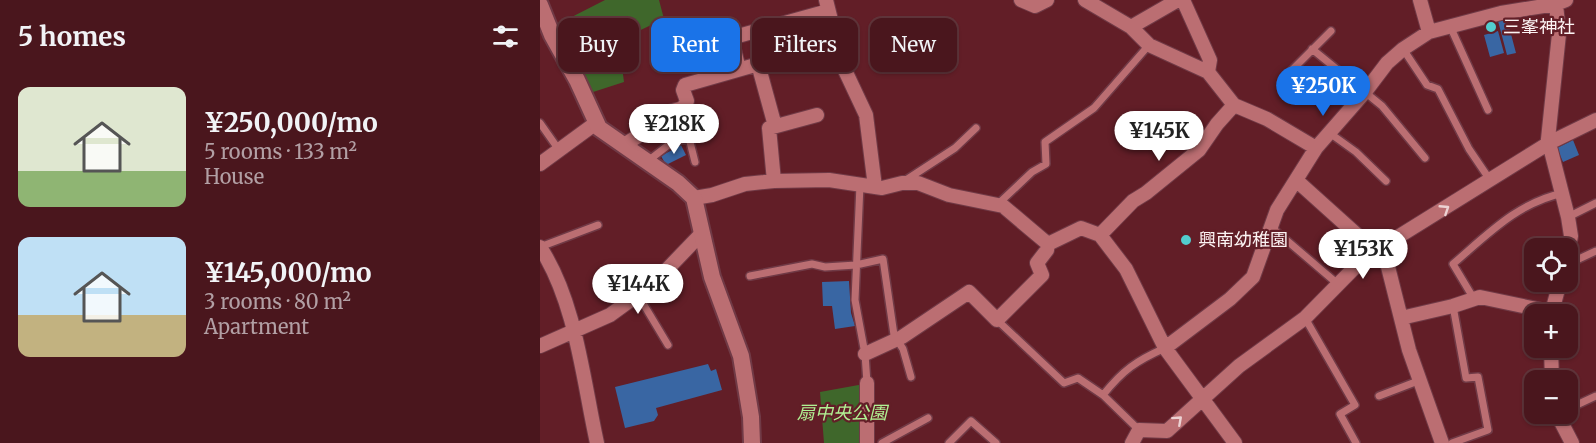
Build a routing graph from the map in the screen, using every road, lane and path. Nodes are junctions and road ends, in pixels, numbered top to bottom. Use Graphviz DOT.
graph roads {
  1 [pos="1021,0"];
  2 [pos="1047,0"];
  3 [pos="1085,0"];
  4 [pos="1178,0"];
  5 [pos="1183,0"];
  6 [pos="1420,0"];
  7 [pos="1561,2"];
  8 [pos="1098,4"];
  9 [pos="540,5"];
  10 [pos="827,6"];
  11 [pos="1131,27"];
  12 [pos="1450,27"];
  13 [pos="1331,31"];
  14 [pos="1429,32"];
  15 [pos="740,34"];
  16 [pos="1149,45"];
  17 [pos="1312,49"];
  18 [pos="1403,49"];
  19 [pos="752,66"];
  20 [pos="740,69"];
  21 [pos="730,72"];
  22 [pos="760,72"];
  23 [pos="846,72"];
  24 [pos="1208,72"];
  25 [pos="1285,77"];
  26 [pos="1365,92"];
  27 [pos="1234,105"];
  28 [pos="1488,110"];
  29 [pos="817,115"];
  30 [pos="1596,120"];
  31 [pos="540,123"];
  32 [pos="596,123"];
  33 [pos="775,126"];
  34 [pos="976,128"];
  35 [pos="1331,134"];
  36 [pos="1548,143"];
  37 [pos="624,145"];
  38 [pos="1316,148"];
  39 [pos="559,150"];
  40 [pos="1425,158"];
  41 [pos="648,161"];
  42 [pos="694,162"];
  43 [pos="540,164"];
  44 [pos="1296,180"];
  45 [pos="1490,180"];
  46 [pos="774,181"];
  47 [pos="1386,181"];
  48 [pos="902,183"];
  49 [pos="860,185"];
  50 [pos="875,187"];
  51 [pos="1564,193"];
  52 [pos="694,198"];
  53 [pos="1596,203"];
  54 [pos="997,204"];
  55 [pos="1568,217"];
  56 [pos="598,225"];
  57 [pos="1270,227"];
  58 [pos="702,233"];
  59 [pos="1100,235"];
  60 [pos="1571,238"];
  61 [pos="1048,244"];
  62 [pos="540,247"];
  63 [pos="1383,247"];
  64 [pos="1596,251"];
  65 [pos="1364,258"];
  66 [pos="1578,259"];
  67 [pos="856,265"];
  68 [pos="750,276"];
  69 [pos="1339,285"];
  70 [pos="638,295"];
  71 [pos="1474,299"];
  72 [pos="1454,306"];
  73 [pos="1524,308"];
  74 [pos="1305,318"];
  75 [pos="1401,318"];
  76 [pos="997,320"];
  77 [pos="575,332"];
  78 [pos="897,339"];
  79 [pos="668,345"];
  80 [pos="540,346"];
  81 [pos="1165,348"];
  82 [pos="865,354"];
  83 [pos="911,376"];
  84 [pos="1418,381"];
  85 [pos="867,382"];
  86 [pos="1103,394"];
  87 [pos="1379,396"];
  88 [pos="1596,396"];
  89 [pos="1202,400"];
  90 [pos="1578,404"];
  91 [pos="928,418"];
  92 [pos="1562,424"];
  93 [pos="1139,430"];
  94 [pos="597,443"];
  95 [pos="752,443"];
  96 [pos="867,443"];
  97 [pos="882,443"];
  98 [pos="949,443"];
  99 [pos="996,443"];
  100 [pos="1132,443"];
  101 [pos="1235,443"];
  102 [pos="1356,443"];
  103 [pos="1442,443"];
  104 [pos="1452,443"];
  105 [pos="1572,443"];
  1 -- 2 [label="street"];
  3 -- 8 [label="street"];
  4 -- 11 [label="street"];
  5 -- 24 [label="street"];
  6 -- 14 [label="street"];
  7 -- 12 [label="street"];
  7 -- 36 [label="street"];
  8 -- 11 [label="street"];
  9 -- 32 [label="street"];
  10 -- 15 [label="street"];
  11 -- 16 [label="street"];
  12 -- 14 [label="street"];
  12 -- 28 [label="lane"];
  13 -- 17 [label="lane"];
  14 -- 18 [label="street"];
  16 -- 24 [label="street"];
  16 -- 54 [label="lane"];
  17 -- 25 [label="lane"];
  17 -- 26 [label="lane"];
  18 -- 26 [label="street"];
  18 -- 45 [label="lane"];
  19 -- 20 [label="street"];
  21 -- 37 [label="street"];
  22 -- 33 [label="street"];
  23 -- 50 [label="street"];
  24 -- 27 [label="street"];
  26 -- 35 [label="street"];
  26 -- 40 [label="lane"];
  27 -- 38 [label="street"];
  27 -- 59 [label="street"];
  29 -- 33 [label="street"];
  30 -- 36 [label="street"];
  31 -- 39 [label="lane"];
  32 -- 37 [label="street"];
  32 -- 39 [label="street"];
  33 -- 46 [label="street"];
  34 -- 48 [label="lane"];
  35 -- 38 [label="street"];
  35 -- 47 [label="lane"];
  36 -- 45 [label="street"];
  36 -- 51 [label="street"];
  37 -- 41 [label="street"];
  38 -- 44 [label="street"];
  39 -- 43 [label="street"];
  41 -- 42 [label="lane"];
  41 -- 52 [label="street"];
  44 -- 57 [label="street"];
  44 -- 65 [label="street"];
  63 -- 45 [label="street, one-way"];
  46 -- 49 [label="street"];
  46 -- 52 [label="street"];
  48 -- 50 [label="street"];
  48 -- 54 [label="street"];
  49 -- 50 [label="street"];
  49 -- 67 [label="lane"];
  51 -- 55 [label="street"];
  51 -- 71 [label="lane"];
  52 -- 58 [label="street"];
  53 -- 55 [label="lane"];
  54 -- 61 [label="street"];
  55 -- 60 [label="street"];
  56 -- 62 [label="lane"];
  57 -- 69 [label="lane"];
  57 -- 81 [label="street"];
  58 -- 70 [label="street"];
  58 -- 95 [label="street"];
  59 -- 61 [label="street"];
  59 -- 81 [label="street"];
  61 -- 76 [label="street"];
  62 -- 77 [label="street"];
  63 -- 65 [label="street"];
  63 -- 75 [label="street"];
  64 -- 66 [label="lane"];
  65 -- 69 [label="street"];
  67 -- 68 [label="lane"];
  67 -- 78 [label="lane"];
  67 -- 82 [label="lane"];
  69 -- 74 [label="street"];
  70 -- 77 [label="street"];
  70 -- 79 [label="lane"];
  71 -- 72 [label="street"];
  71 -- 73 [label="street"];
  72 -- 75 [label="street"];
  72 -- 104 [label="lane"];
  74 -- 89 [label="street"];
  74 -- 102 [label="lane"];
  75 -- 84 [label="street"];
  76 -- 78 [label="street"];
  76 -- 86 [label="lane"];
  77 -- 80 [label="street"];
  77 -- 94 [label="street"];
  78 -- 82 [label="street"];
  78 -- 83 [label="lane"];
  81 -- 86 [label="lane"];
  81 -- 89 [label="street"];
  82 -- 85 [label="lane"];
  84 -- 87 [label="lane"];
  84 -- 103 [label="street"];
  85 -- 96 [label="street"];
  86 -- 93 [label="lane"];
  88 -- 90 [label="lane"];
  93 -- 89 [label="street, one-way"];
  89 -- 101 [label="street"];
  91 -- 97 [label="lane"];
  92 -- 105 [label="street"];
  93 -- 100 [label="street"];
  98 -- 99 [label="lane"];
}
